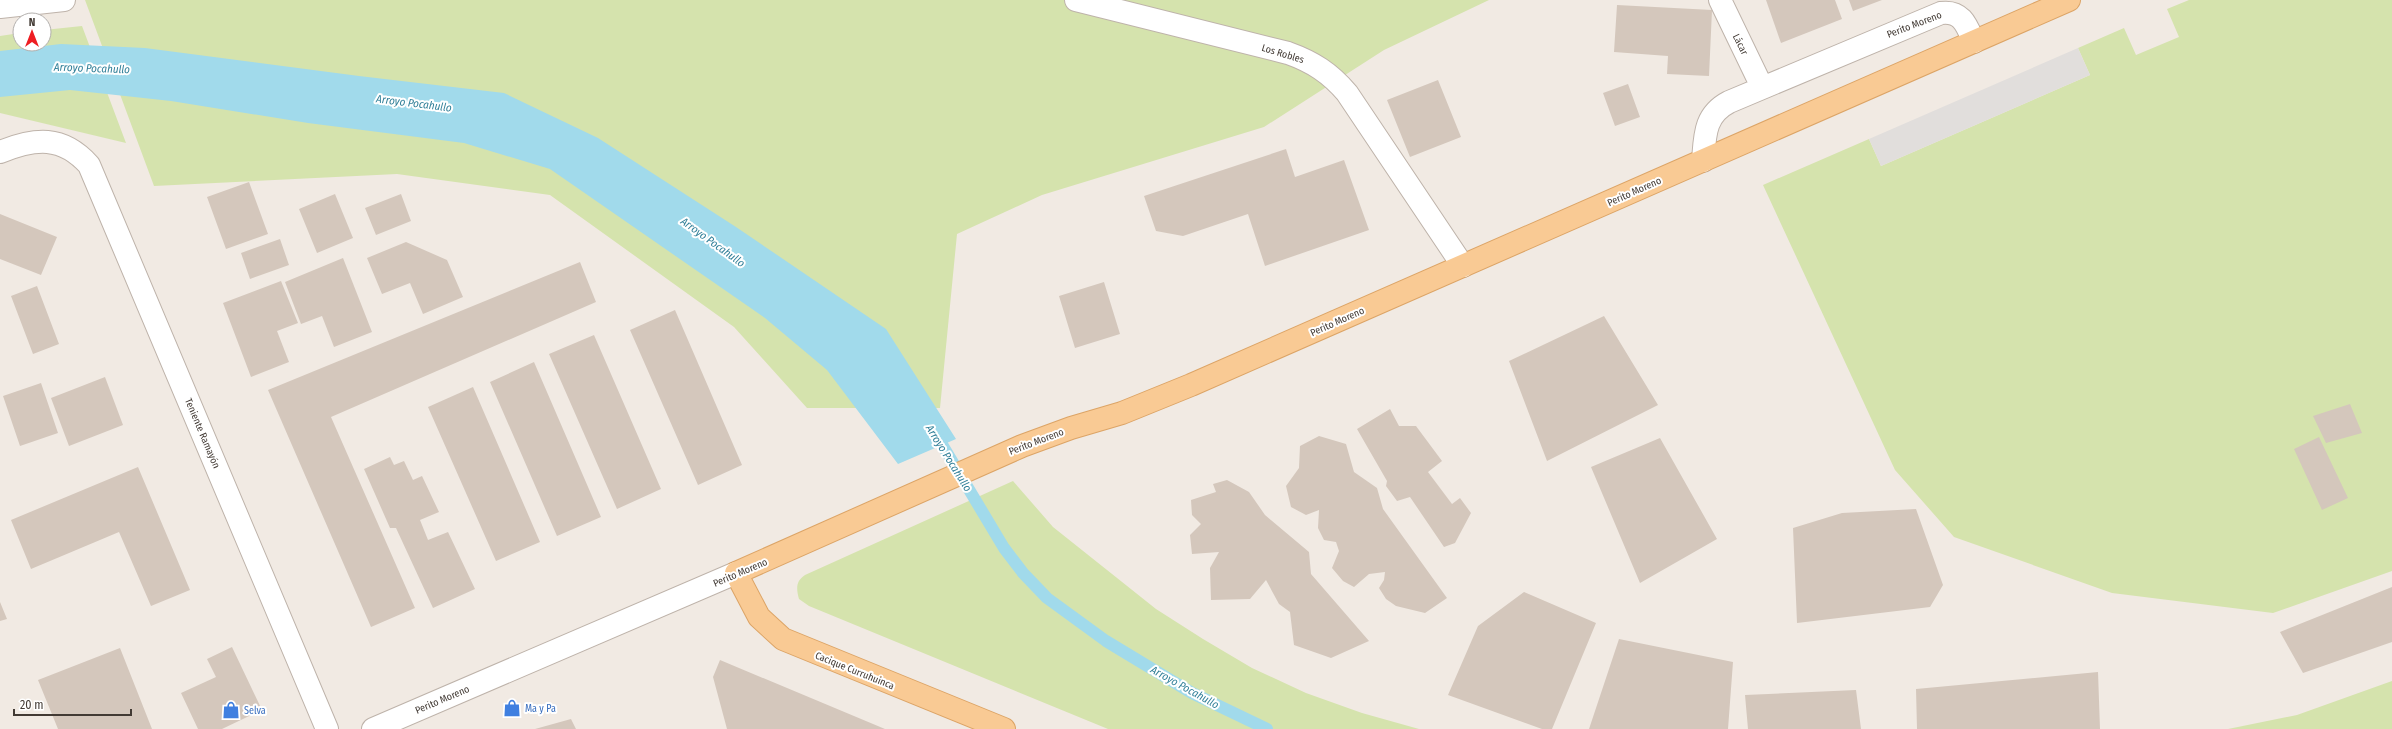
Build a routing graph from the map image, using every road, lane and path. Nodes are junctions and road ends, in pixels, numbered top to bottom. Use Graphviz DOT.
graph roads {
  1 [pos="64,0"];
  2 [pos="1076,0"];
  3 [pos="1720,0"];
  4 [pos="2069,0"];
  5 [pos="0,7"];
  6 [pos="1974,42"];
  7 [pos="1762,87"];
  8 [pos="0,152"];
  9 [pos="1703,161"];
  10 [pos="1463,266"];
  11 [pos="736,573"];
  12 [pos="327,729"];
  13 [pos="373,729"];
  14 [pos="1004,729"];
  1 -- 5 [label="street"];
  2 -- 10 [label="street, Los Robles"];
  3 -- 7 [label="street, Lácar"];
  4 -- 6 [label="main road, Perito Moreno"];
  6 -- 7 [label="street, Perito Moreno"];
  6 -- 9 [label="main road, Perito Moreno"];
  7 -- 9 [label="street, Perito Moreno"];
  8 -- 12 [label="street, Teniente Ramayón"];
  9 -- 10 [label="main road, Perito Moreno"];
  10 -- 11 [label="main road, Perito Moreno"];
  11 -- 13 [label="street, Perito Moreno"];
  11 -- 14 [label="main road, Cacique Curruhuinca"];
}
